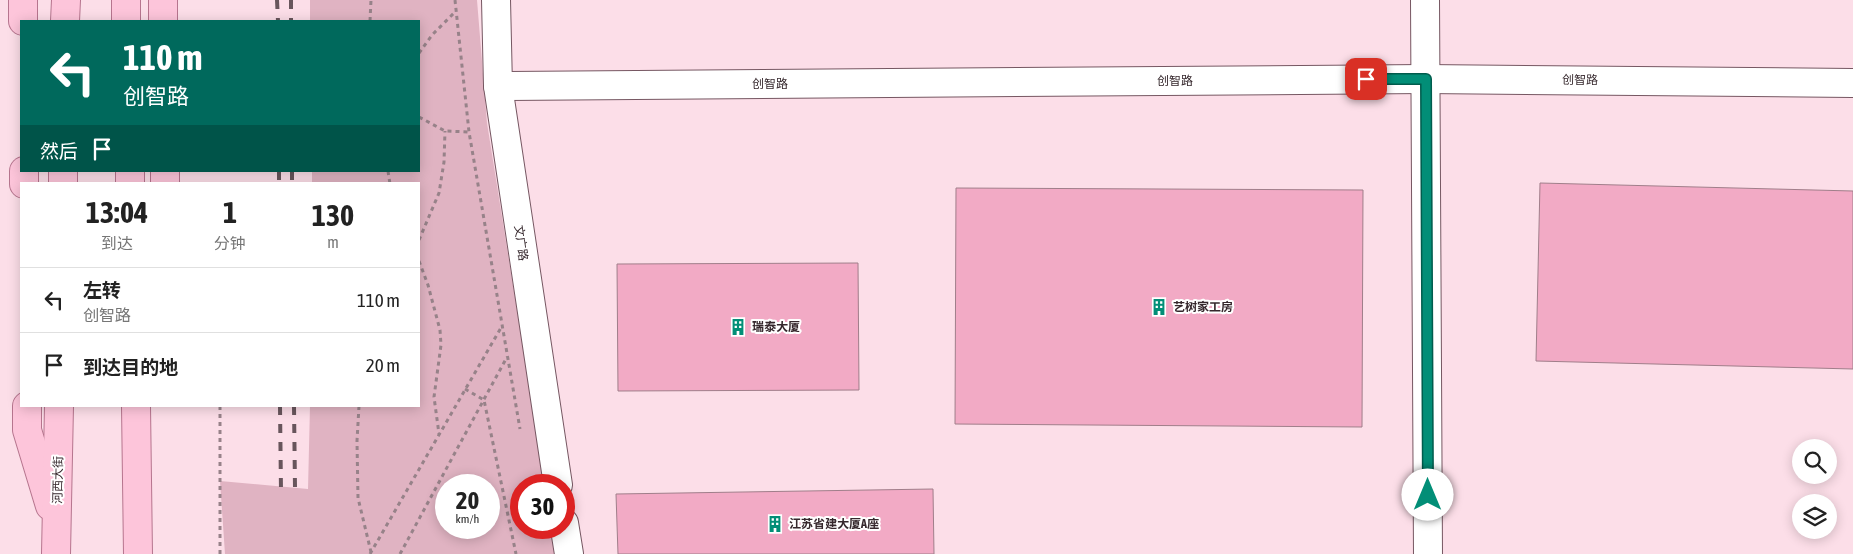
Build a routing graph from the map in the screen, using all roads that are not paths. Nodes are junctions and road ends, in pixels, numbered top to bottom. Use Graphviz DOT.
graph roads {
  1 [pos="23,0"];
  2 [pos="66,0"];
  3 [pos="126,0"];
  4 [pos="163,0"];
  5 [pos="496,0"];
  6 [pos="1425,0"];
  7 [pos="23,20"];
  8 [pos="65,20"];
  9 [pos="126,20"];
  10 [pos="163,20"];
  11 [pos="1426,79"];
  12 [pos="1853,83"];
  13 [pos="498,86"];
  14 [pos="26,407"];
  15 [pos="59,407"];
  16 [pos="136,407"];
  17 [pos="149,407"];
  18 [pos="556,474"];
  19 [pos="138,501"];
  20 [pos="567,539"];
  21 [pos="56,542"];
  22 [pos="138,554"];
  23 [pos="569,554"];
  24 [pos="1428,554"];
  1 -- 7 [label="main road"];
  2 -- 8 [label="main road"];
  3 -- 9 [label="main road"];
  4 -- 10 [label="main road"];
  5 -- 13 [label="street, 文广路"];
  6 -- 11 [label="street"];
  11 -- 12 [label="street, 创智路"];
  11 -- 13 [label="street, 创智路"];
  11 -- 24 [label="street"];
  13 -- 18 [label="street, 文广路"];
  14 -- 21 [label="main road"];
  15 -- 21 [label="main road, 河西大街"];
  16 -- 19 [label="main road"];
  17 -- 19 [label="main road"];
  19 -- 22 [label="main road"];
  20 -- 23 [label="street"];
}
